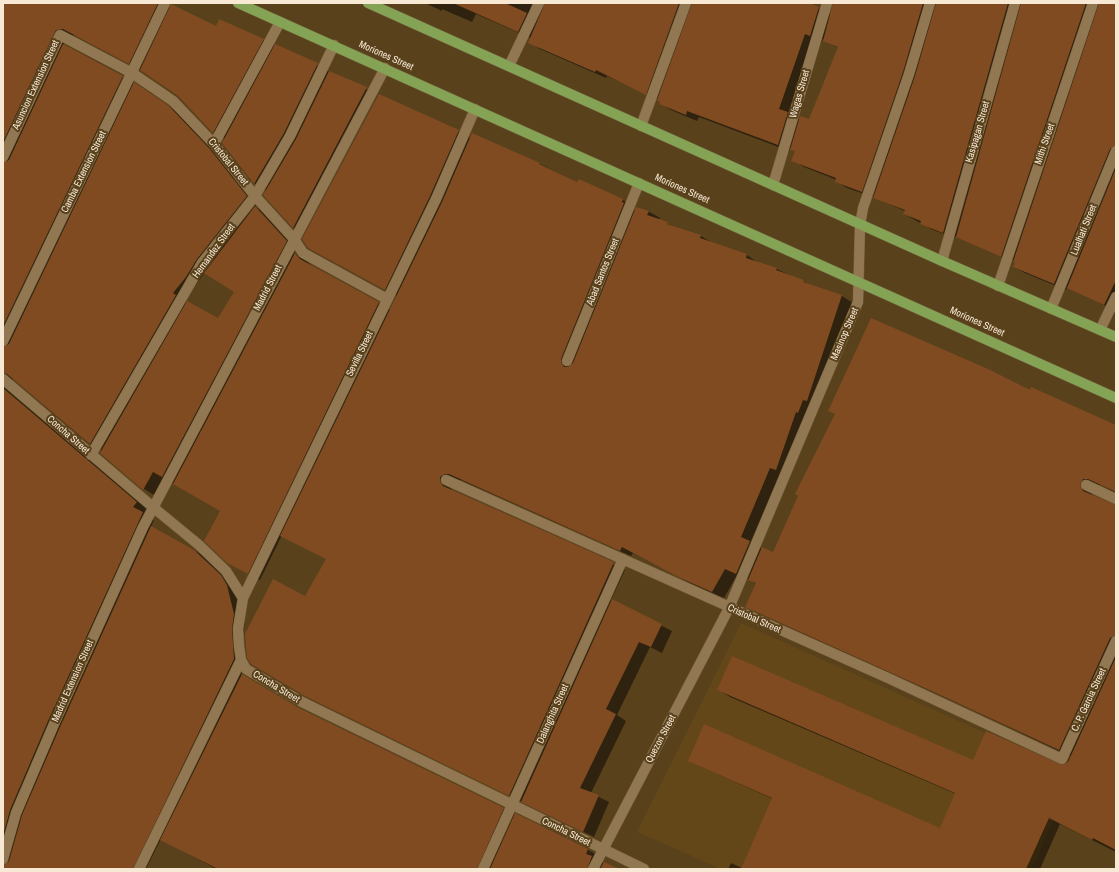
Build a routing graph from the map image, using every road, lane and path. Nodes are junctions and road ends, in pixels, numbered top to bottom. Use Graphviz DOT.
graph roads {
  1 [pos="165,3"];
  2 [pos="238,3"];
  3 [pos="539,3"];
  4 [pos="686,3"];
  5 [pos="827,3"];
  6 [pos="930,3"];
  7 [pos="1015,3"];
  8 [pos="1093,3"];
  9 [pos="373,4"];
  10 [pos="280,22"];
  11 [pos="60,35"];
  12 [pos="334,45"];
  13 [pos="509,66"];
  14 [pos="385,68"];
  15 [pos="132,73"];
  16 [pos="475,109"];
  17 [pos="641,126"];
  18 [pos="214,144"];
  19 [pos="1116,151"];
  20 [pos="3,157"];
  21 [pos="639,183"];
  22 [pos="773,186"];
  23 [pos="255,196"];
  24 [pos="860,225"];
  25 [pos="294,239"];
  26 [pos="942,261"];
  27 [pos="858,281"];
  28 [pos="998,286"];
  29 [pos="1116,297"];
  30 [pos="387,299"];
  31 [pos="1051,309"];
  32 [pos="1100,330"];
  33 [pos="1116,337"];
  34 [pos="3,341"];
  35 [pos="568,361"];
  36 [pos="3,380"];
  37 [pos="1116,398"];
  38 [pos="91,455"];
  39 [pos="446,480"];
  40 [pos="1086,485"];
  41 [pos="1116,499"];
  42 [pos="154,508"];
  43 [pos="623,560"];
  44 [pos="243,598"];
  45 [pos="729,608"];
  46 [pos="1116,641"];
  47 [pos="241,660"];
  48 [pos="1062,759"];
  49 [pos="512,805"];
  50 [pos="603,850"];
  51 [pos="3,859"];
  52 [pos="139,869"];
  53 [pos="483,869"];
  54 [pos="593,869"];
  55 [pos="644,869"];
  1 -- 15 [label="street, Camba Extension Street"];
  2 -- 10 [label="main road, Moriones Street"];
  3 -- 13 [label="street"];
  4 -- 17 [label="street"];
  5 -- 22 [label="street, Wagas Street"];
  6 -- 24 [label="street, Masinop Street"];
  7 -- 26 [label="street, Kasipagan Street"];
  8 -- 28 [label="street, Mithi Street"];
  9 -- 13 [label="main road"];
  10 -- 12 [label="main road, Moriones Street"];
  10 -- 18 [label="street"];
  11 -- 15 [label="street, Cristobal Street"];
  11 -- 20 [label="street, Asuncion Extension Street"];
  12 -- 14 [label="main road, Moriones Street"];
  12 -- 23 [label="street, Hernandez Street"];
  13 -- 17 [label="main road"];
  14 -- 16 [label="main road, Moriones Street"];
  14 -- 25 [label="street, Madrid Street"];
  15 -- 18 [label="street, Cristobal Street"];
  15 -- 34 [label="street, Camba Extension Street"];
  16 -- 21 [label="main road, Moriones Street"];
  16 -- 30 [label="street, Sevilla Street"];
  17 -- 22 [label="main road"];
  18 -- 23 [label="street, Cristobal Street"];
  19 -- 31 [label="street, Lualhati Street"];
  21 -- 27 [label="main road, Moriones Street"];
  21 -- 35 [label="street, Abad Santos Street"];
  22 -- 24 [label="main road"];
  23 -- 25 [label="street, Cristobal Street"];
  23 -- 38 [label="street, Hernandez Street"];
  24 -- 26 [label="main road"];
  24 -- 27 [label="street, Masinop Street"];
  25 -- 30 [label="street, Cristobal Street"];
  25 -- 42 [label="street, Madrid Street"];
  26 -- 28 [label="main road"];
  27 -- 37 [label="main road, Moriones Street"];
  27 -- 45 [label="street, Masinop Street"];
  28 -- 31 [label="main road"];
  29 -- 32 [label="street"];
  30 -- 44 [label="street, Sevilla Street"];
  31 -- 32 [label="main road"];
  32 -- 33 [label="main road"];
  36 -- 38 [label="street, Concha Street"];
  38 -- 42 [label="street, Concha Street"];
  39 -- 43 [label="street, Cristobal Street"];
  40 -- 41 [label="street"];
  42 -- 44 [label="street, Concha Street"];
  42 -- 51 [label="street, Madrid Extension Street"];
  43 -- 45 [label="street, Cristobal Street"];
  43 -- 49 [label="street, Dalanghita Street"];
  44 -- 47 [label="street"];
  45 -- 48 [label="street, Cristobal Street"];
  45 -- 50 [label="street, Quezon Street"];
  46 -- 48 [label="street, C. P. Garcia Street"];
  47 -- 49 [label="street, Concha Street"];
  47 -- 52 [label="street"];
  49 -- 50 [label="street, Concha Street"];
  49 -- 53 [label="street, Dalanghita Street"];
  50 -- 54 [label="street, Quezon Street"];
  50 -- 55 [label="street, Concha Street"];
}
